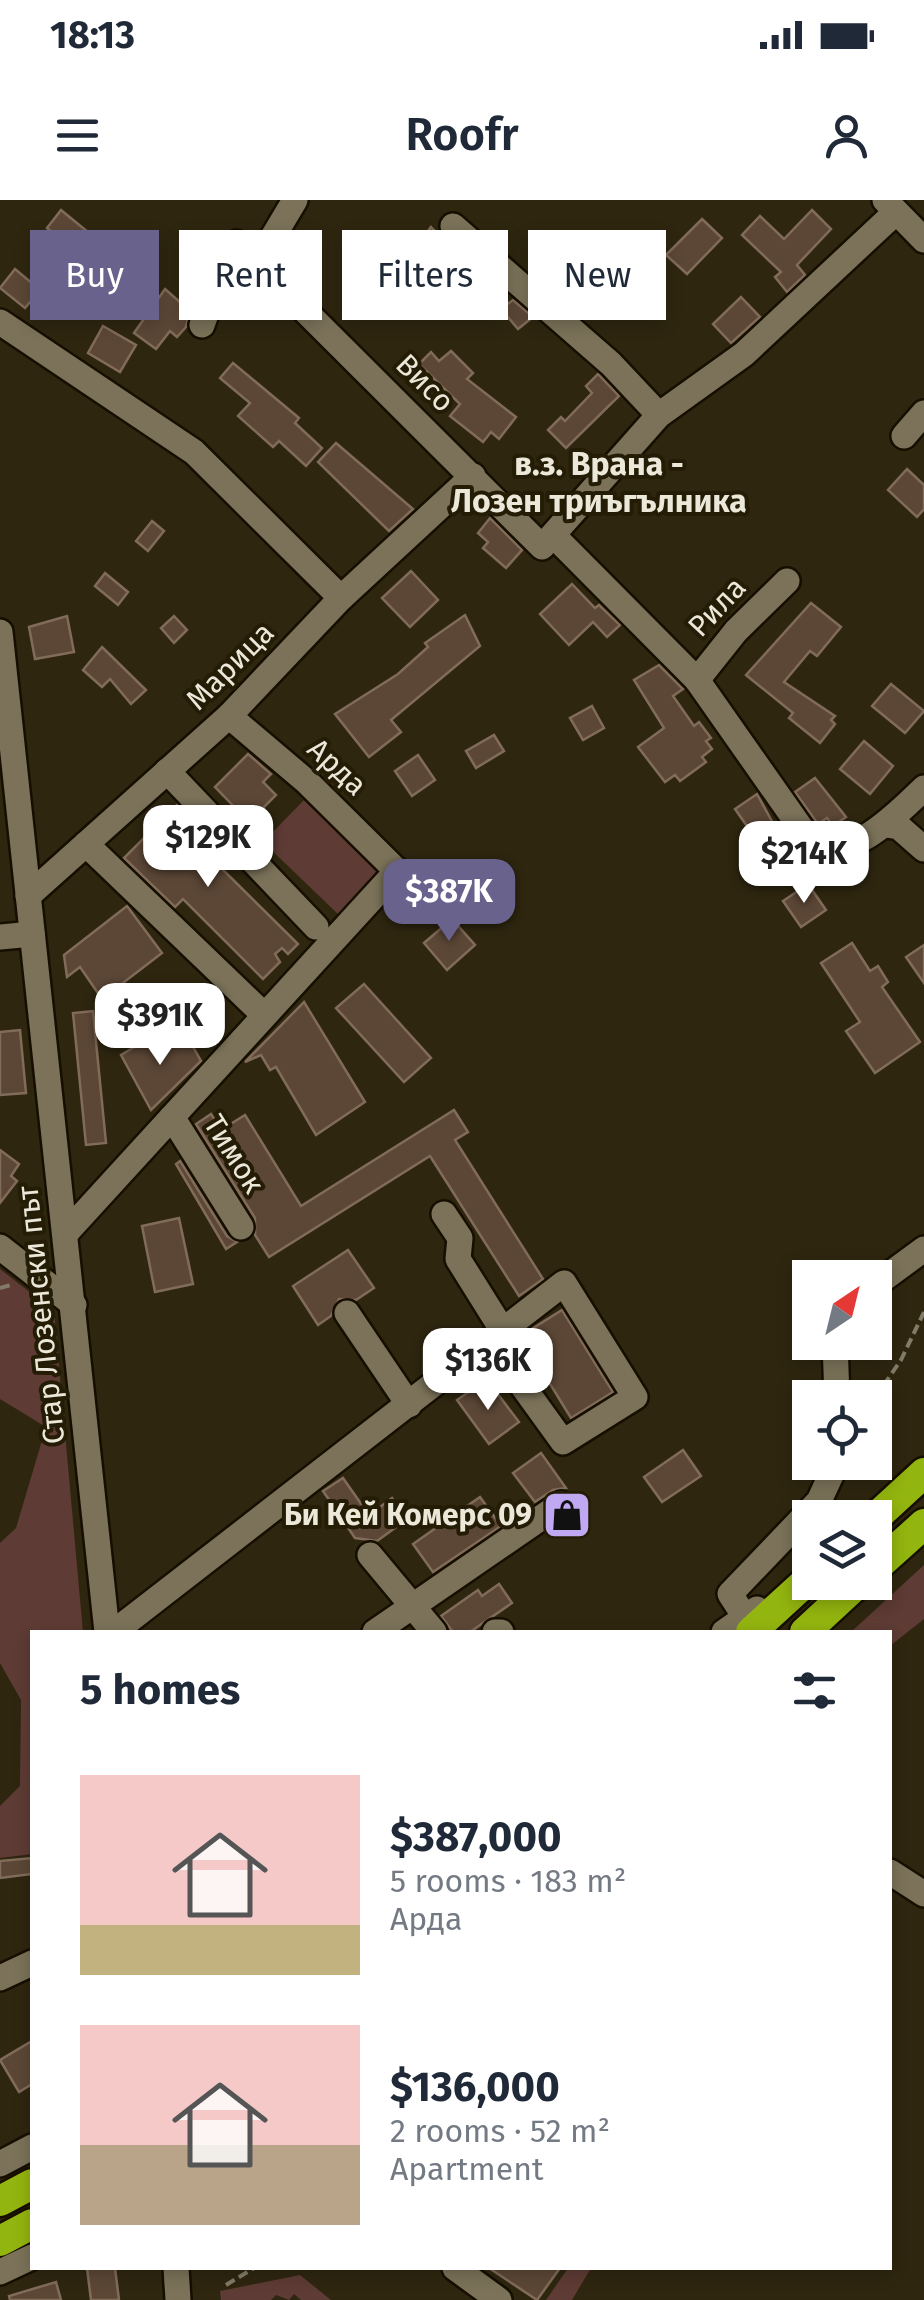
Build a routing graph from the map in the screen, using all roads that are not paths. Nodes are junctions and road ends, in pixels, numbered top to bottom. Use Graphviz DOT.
graph roads {
  1 [pos="294,200"];
  2 [pos="890,206"];
  3 [pos="453,226"];
  4 [pos="277,230"];
  5 [pos="924,240"];
  6 [pos="204,320"];
  7 [pos="316,320"];
  8 [pos="0,322"];
  9 [pos="202,325"];
  10 [pos="924,413"];
  11 [pos="659,415"];
  12 [pos="904,436"];
  13 [pos="472,476"];
  14 [pos="554,536"];
  15 [pos="787,582"];
  16 [pos="342,598"];
  17 [pos="0,632"];
  18 [pos="697,680"];
  19 [pos="229,716"];
  20 [pos="166,771"];
  21 [pos="924,788"];
  22 [pos="886,825"];
  23 [pos="86,844"];
  24 [pos="924,850"];
  25 [pos="28,896"];
  26 [pos="316,927"];
  27 [pos="32,934"];
  28 [pos="0,937"];
  29 [pos="262,1013"];
  30 [pos="172,1117"];
  31 [pos="444,1214"];
  32 [pos="242,1227"];
  33 [pos="66,1233"];
  34 [pos="0,1247"];
  35 [pos="924,1248"];
  36 [pos="892,1273"];
  37 [pos="74,1305"];
  38 [pos="347,1313"];
  39 [pos="496,1336"];
  40 [pos="409,1405"];
  41 [pos="924,1472"];
  42 [pos="829,1480"];
  43 [pos="892,1502"];
  44 [pos="561,1504"];
  45 [pos="924,1524"];
  46 [pos="892,1553"];
  47 [pos="370,1555"];
  48 [pos="792,1590"];
  49 [pos="841,1600"];
  50 [pos="846,1600"];
  51 [pos="412,1606"];
  52 [pos="748,1625"];
  53 [pos="110,1630"];
  54 [pos="113,1630"];
  55 [pos="378,1630"];
  56 [pos="432,1630"];
  57 [pos="807,1630"];
  58 [pos="822,1630"];
  59 [pos="892,1873"];
  60 [pos="924,1894"];
  61 [pos="30,1963"];
  62 [pos="0,1978"];
  63 [pos="30,2148"];
  64 [pos="0,2164"];
  65 [pos="30,2225"];
  66 [pos="0,2241"];
  67 [pos="30,2257"];
  68 [pos="176,2270"];
  69 [pos="458,2270"];
  70 [pos="0,2272"];
  71 [pos="178,2300"];
  72 [pos="500,2300"];
  1 -- 4 [label="street"];
  2 -- 5 [label="street"];
  2 -- 11 [label="street"];
  3 -- 11 [label="street"];
  6 -- 9 [label="street"];
  7 -- 13 [label="street, Висо"];
  8 -- 16 [label="street"];
  10 -- 12 [label="street"];
  11 -- 14 [label="street"];
  13 -- 14 [label="street, Висо"];
  13 -- 16 [label="street, Марица"];
  14 -- 18 [label="street"];
  15 -- 18 [label="street, Рила"];
  16 -- 19 [label="street, Марица"];
  17 -- 25 [label="street, Стар Лозенски път"];
  18 -- 22 [label="street"];
  19 -- 20 [label="street, Марица"];
  19 -- 29 [label="street, Арда"];
  20 -- 23 [label="street, Марица"];
  20 -- 26 [label="street"];
  21 -- 22 [label="street"];
  22 -- 24 [label="street"];
  23 -- 25 [label="street, Марица"];
  23 -- 29 [label="street"];
  25 -- 27 [label="street, Стар Лозенски път"];
  27 -- 28 [label="street"];
  27 -- 33 [label="street, Стар Лозенски път"];
  29 -- 30 [label="street"];
  30 -- 32 [label="street, Тимок"];
  30 -- 33 [label="street"];
  31 -- 39 [label="street"];
  33 -- 37 [label="street, Стар Лозенски път"];
  34 -- 37 [label="street"];
  35 -- 36 [label="street"];
  37 -- 53 [label="street, Стар Лозенски път"];
  38 -- 40 [label="street"];
  39 -- 39 [label="street"];
  39 -- 40 [label="street"];
  40 -- 54 [label="street"];
  41 -- 43 [label="highway"];
  42 -- 52 [label="street"];
  44 -- 51 [label="street"];
  45 -- 46 [label="highway"];
  47 -- 51 [label="street"];
  48 -- 52 [label="highway"];
  49 -- 57 [label="highway"];
  50 -- 58 [label="street"];
  51 -- 55 [label="street"];
  51 -- 56 [label="street"];
  59 -- 60 [label="street"];
  61 -- 62 [label="street"];
  63 -- 64 [label="street"];
  65 -- 66 [label="highway"];
  67 -- 70 [label="street"];
  68 -- 71 [label="street"];
  69 -- 72 [label="street"];
}
